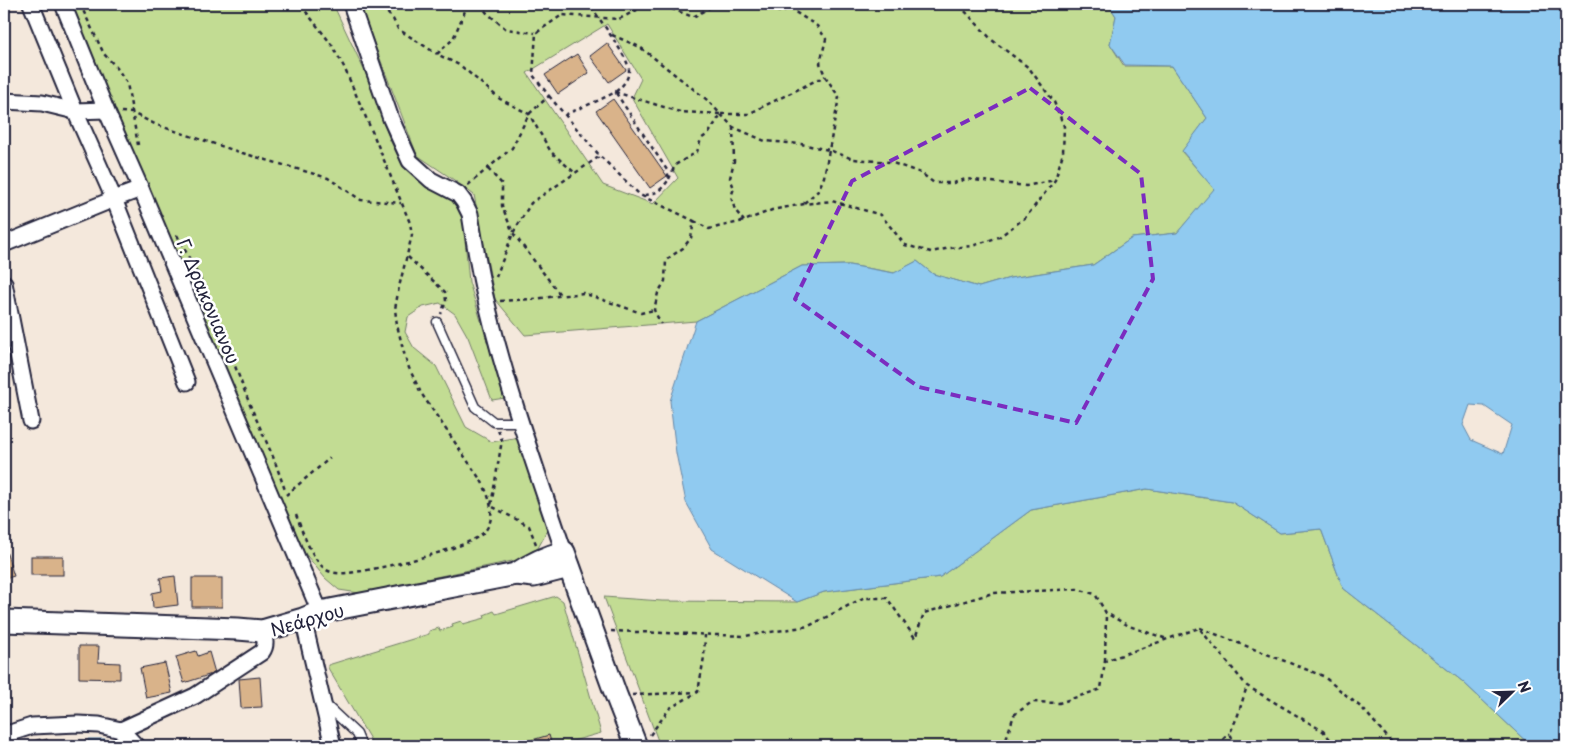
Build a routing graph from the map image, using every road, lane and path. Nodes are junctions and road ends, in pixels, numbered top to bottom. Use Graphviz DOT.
graph roads {
  1 [pos="31,4"];
  2 [pos="63,4"];
  3 [pos="80,4"];
  4 [pos="300,4"];
  5 [pos="351,4"];
  6 [pos="380,4"];
  7 [pos="448,4"];
  8 [pos="468,4"];
  9 [pos="480,4"];
  10 [pos="590,4"];
  11 [pos="716,4"];
  12 [pos="753,4"];
  13 [pos="793,4"];
  14 [pos="955,4"];
  15 [pos="382,7"];
  16 [pos="789,8"];
  17 [pos="597,17"];
  18 [pos="536,33"];
  19 [pos="612,35"];
  20 [pos="437,54"];
  21 [pos="824,76"];
  22 [pos="615,92"];
  23 [pos="549,96"];
  24 [pos="4,101"];
  25 [pos="106,110"];
  26 [pos="75,111"];
  27 [pos="132,113"];
  28 [pos="529,114"];
  29 [pos="721,114"];
  30 [pos="565,115"];
  31 [pos="732,127"];
  32 [pos="830,150"];
  33 [pos="139,152"];
  34 [pos="600,156"];
  35 [pos="488,169"];
  36 [pos="575,173"];
  37 [pos="669,179"];
  38 [pos="1055,180"];
  39 [pos="141,190"];
  40 [pos="458,194"];
  41 [pos="640,195"];
  42 [pos="114,199"];
  43 [pos="401,203"];
  44 [pos="804,204"];
  45 [pos="694,221"];
  46 [pos="744,221"];
  47 [pos="174,230"];
  48 [pos="513,233"];
  49 [pos="4,244"];
  50 [pos="407,256"];
  51 [pos="4,283"];
  52 [pos="561,296"];
  53 [pos="486,302"];
  54 [pos="654,310"];
  55 [pos="437,322"];
  56 [pos="661,324"];
  57 [pos="187,382"];
  58 [pos="31,422"];
  59 [pos="494,422"];
  60 [pos="519,422"];
  61 [pos="330,458"];
  62 [pos="286,495"];
  63 [pos="290,502"];
  64 [pos="491,506"];
  65 [pos="293,510"];
  66 [pos="558,561"];
  67 [pos="1106,614"];
  68 [pos="312,616"];
  69 [pos="4,621"];
  70 [pos="1199,628"];
  71 [pos="262,631"];
  72 [pos="592,631"];
  73 [pos="705,635"];
  74 [pos="1167,639"];
  75 [pos="1105,661"];
  76 [pos="1247,686"];
  77 [pos="698,692"];
  78 [pos="616,695"];
  79 [pos="323,702"];
  80 [pos="121,730"];
  81 [pos="1230,733"];
  82 [pos="4,735"];
  83 [pos="642,742"];
  84 [pos="136,746"];
  85 [pos="333,746"];
  86 [pos="362,746"];
  87 [pos="1006,746"];
  88 [pos="1221,746"];
  89 [pos="1235,746"];
  90 [pos="1336,746"];
  91 [pos="1395,746"];
  1 -- 26 [label="street"];
  2 -- 25 [label="street, Γ. Δρακονιανου"];
  3 -- 27 [label="path"];
  4 -- 43 [label="path"];
  5 -- 40 [label="street"];
  6 -- 15 [label="path"];
  7 -- 15 [label="path"];
  8 -- 20 [label="path"];
  9 -- 18 [label="path"];
  10 -- 17 [label="path"];
  11 -- 17 [label="path"];
  12 -- 16 [label="path"];
  13 -- 16 [label="path"];
  14 -- 38 [label="path"];
  15 -- 20 [label="path"];
  16 -- 21 [label="path"];
  17 -- 18 [label="path"];
  17 -- 19 [label="path"];
  18 -- 23 [label="path"];
  19 -- 22 [label="path"];
  19 -- 29 [label="path"];
  20 -- 28 [label="path"];
  21 -- 29 [label="path"];
  21 -- 32 [label="path"];
  22 -- 29 [label="path"];
  22 -- 30 [label="path"];
  22 -- 37 [label="path"];
  23 -- 28 [label="path"];
  23 -- 30 [label="path"];
  24 -- 26 [label="street"];
  25 -- 26 [label="street"];
  25 -- 27 [label="path"];
  25 -- 39 [label="street, Γ. Δρακονιανου"];
  26 -- 42 [label="street"];
  27 -- 33 [label="path"];
  27 -- 43 [label="path"];
  28 -- 35 [label="path"];
  28 -- 36 [label="path"];
  29 -- 31 [label="path"];
  29 -- 37 [label="path"];
  30 -- 34 [label="path"];
  31 -- 32 [label="path"];
  31 -- 46 [label="path"];
  32 -- 38 [label="path"];
  32 -- 44 [label="path"];
  34 -- 36 [label="path"];
  34 -- 41 [label="path"];
  35 -- 40 [label="path"];
  35 -- 48 [label="path"];
  36 -- 48 [label="path"];
  37 -- 41 [label="path"];
  38 -- 44 [label="path"];
  39 -- 42 [label="street"];
  39 -- 68 [label="street, Γ. Δρακονιανου"];
  40 -- 53 [label="street"];
  41 -- 45 [label="path"];
  42 -- 49 [label="street"];
  42 -- 57 [label="street"];
  43 -- 50 [label="path"];
  44 -- 46 [label="path"];
  45 -- 46 [label="path"];
  45 -- 54 [label="path"];
  47 -- 62 [label="path"];
  48 -- 52 [label="path"];
  48 -- 53 [label="path"];
  50 -- 55 [label="path"];
  50 -- 64 [label="path"];
  51 -- 58 [label="street"];
  52 -- 53 [label="path"];
  52 -- 54 [label="path"];
  53 -- 60 [label="street"];
  54 -- 56 [label="path"];
  55 -- 59 [label="lane"];
  59 -- 60 [label="lane"];
  59 -- 64 [label="path"];
  60 -- 66 [label="street"];
  61 -- 62 [label="path"];
  62 -- 63 [label="path"];
  64 -- 65 [label="path"];
  64 -- 66 [label="path"];
  66 -- 68 [label="street, Νεάρχου"];
  66 -- 72 [label="street"];
  67 -- 73 [label="path"];
  67 -- 74 [label="path"];
  67 -- 75 [label="path"];
  68 -- 71 [label="street, Νεάρχου"];
  68 -- 79 [label="street, Γ. Δρακονιανου"];
  69 -- 71 [label="street, Νεάρχου"];
  70 -- 74 [label="path"];
  70 -- 76 [label="path"];
  70 -- 91 [label="path"];
  71 -- 80 [label="street"];
  72 -- 73 [label="path"];
  72 -- 78 [label="street"];
  73 -- 77 [label="path"];
  74 -- 75 [label="path"];
  75 -- 87 [label="path"];
  76 -- 81 [label="path"];
  76 -- 90 [label="path"];
  77 -- 78 [label="path"];
  77 -- 83 [label="path"];
  78 -- 83 [label="street"];
  79 -- 85 [label="street, Γ. Δρακονιανου"];
  79 -- 86 [label="lane"];
  80 -- 82 [label="street"];
  80 -- 84 [label="street"];
  81 -- 88 [label="path"];
  81 -- 89 [label="path"];
}
